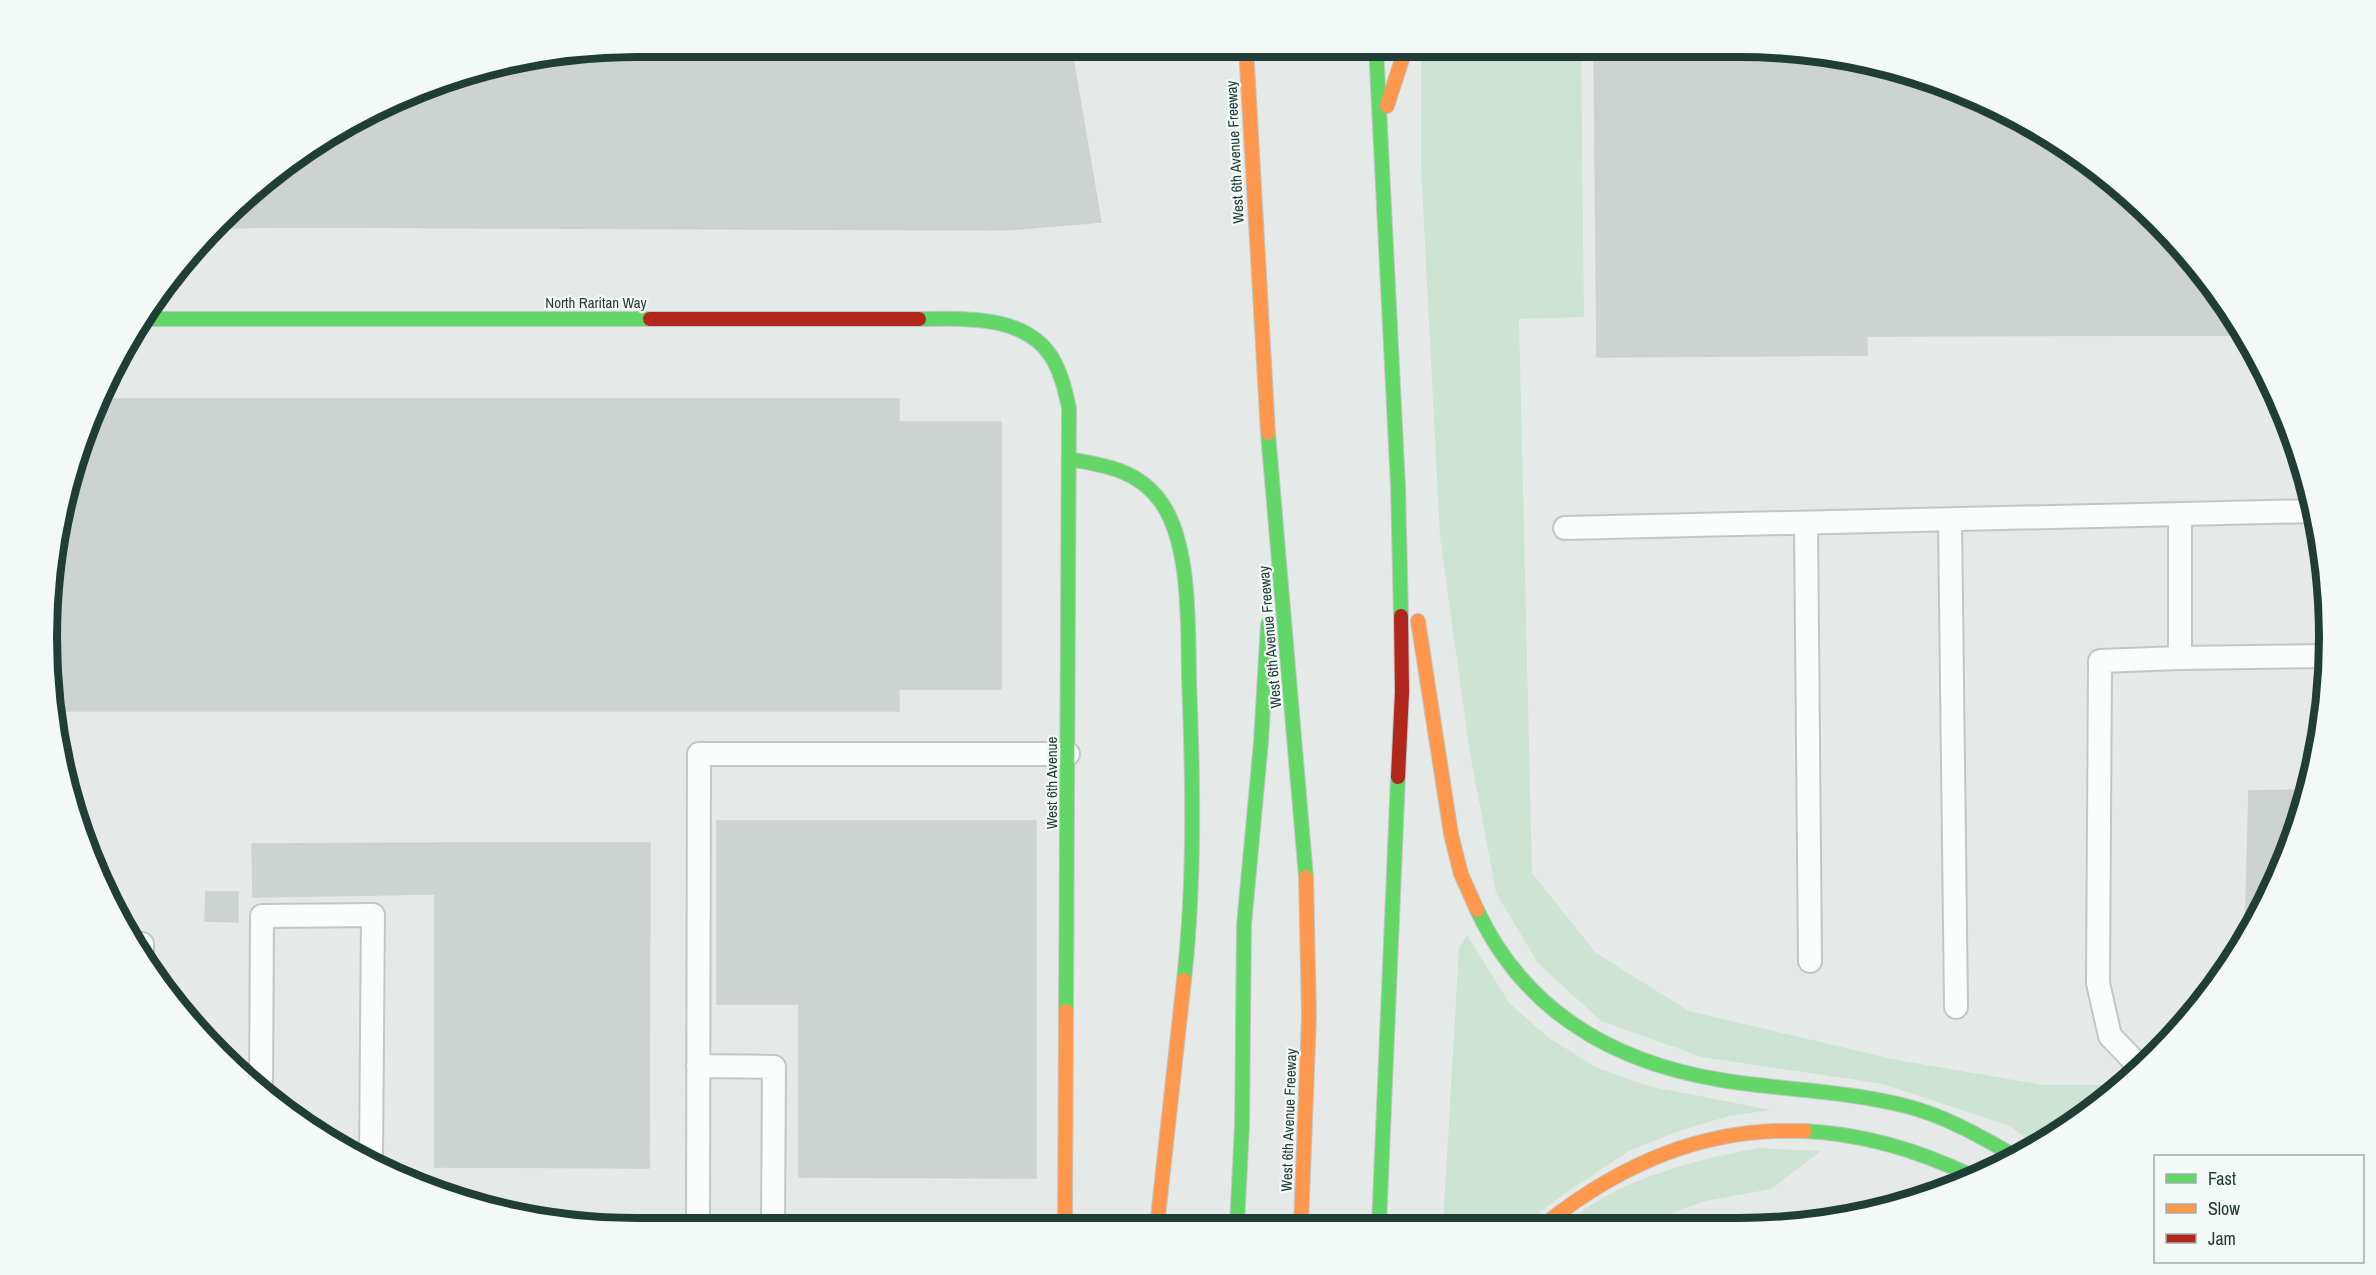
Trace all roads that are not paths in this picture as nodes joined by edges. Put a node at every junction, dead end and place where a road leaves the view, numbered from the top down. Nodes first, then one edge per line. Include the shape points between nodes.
1 (1247, 57) edge
2 (1376, 57) edge
3 (1403, 57) edge
4 (1380, 128) junction
5 (152, 319) edge
6 (1045, 345) joint
7 (1069, 459) junction
8 (1398, 486) junction
9 (2305, 511) edge
10 (1274, 512) junction
11 (2180, 514) junction
12 (1950, 520) junction
13 (1806, 523) junction
14 (1565, 528) dead end
15 (2319, 656) edge
16 (2180, 658) junction
17 (1068, 754) junction
18 (1810, 961) dead end
19 (1956, 1007) dead end
20 (2135, 1061) edge
21 (698, 1066) junction
22 (261, 1079) edge
23 (2007, 1152) edge
24 (371, 1153) edge
25 (1965, 1172) edge
26 (698, 1218) edge
27 (773, 1218) edge
28 (1065, 1218) edge
29 (1158, 1218) edge
30 (1237, 1218) edge
31 (1301, 1218) edge
32 (1379, 1218) edge
33 (1553, 1218) edge

1 - 10 main road, West 6th Avenue Freeway
2 - 4 main road
3 - 4 main road
4 - 8 main road
5 - 6 main road, North Raritan Way via 975,319 1001,323
6 - 7 main road, West 6th Avenue via 1064,383 1069,408
7 - 17 main road, West 6th Avenue
7 - 29 main road via 1117,469 1150,487 1175,532 1186,588 1193,845 1183,996
8 - 23 main road via 1438,755 1465,887 1490,938 1536,996 1558,1017 1629,1058 1683,1074 1852,1095 1933,1114
8 - 32 main road via 1402,692
9 - 11 lane
10 - 30 main road via 1261,742 1244,925
10 - 31 main road, West 6th Avenue Freeway via 1299,779 1309,946
11 - 12 lane
11 - 16 lane
12 - 13 lane
12 - 19 lane
13 - 14 lane
13 - 18 lane
15 - 16 lane
16 - 20 lane via 2100,661 2098,983 2110,1036
17 - 21 lane via 699,754
17 - 28 main road, West 6th Avenue
21 - 26 lane
21 - 27 lane via 774,1067
22 - 24 lane via 262,916 373,915
25 - 33 main road via 1896,1145 1859,1137 1808,1131 1761,1133 1682,1148 1629,1168

